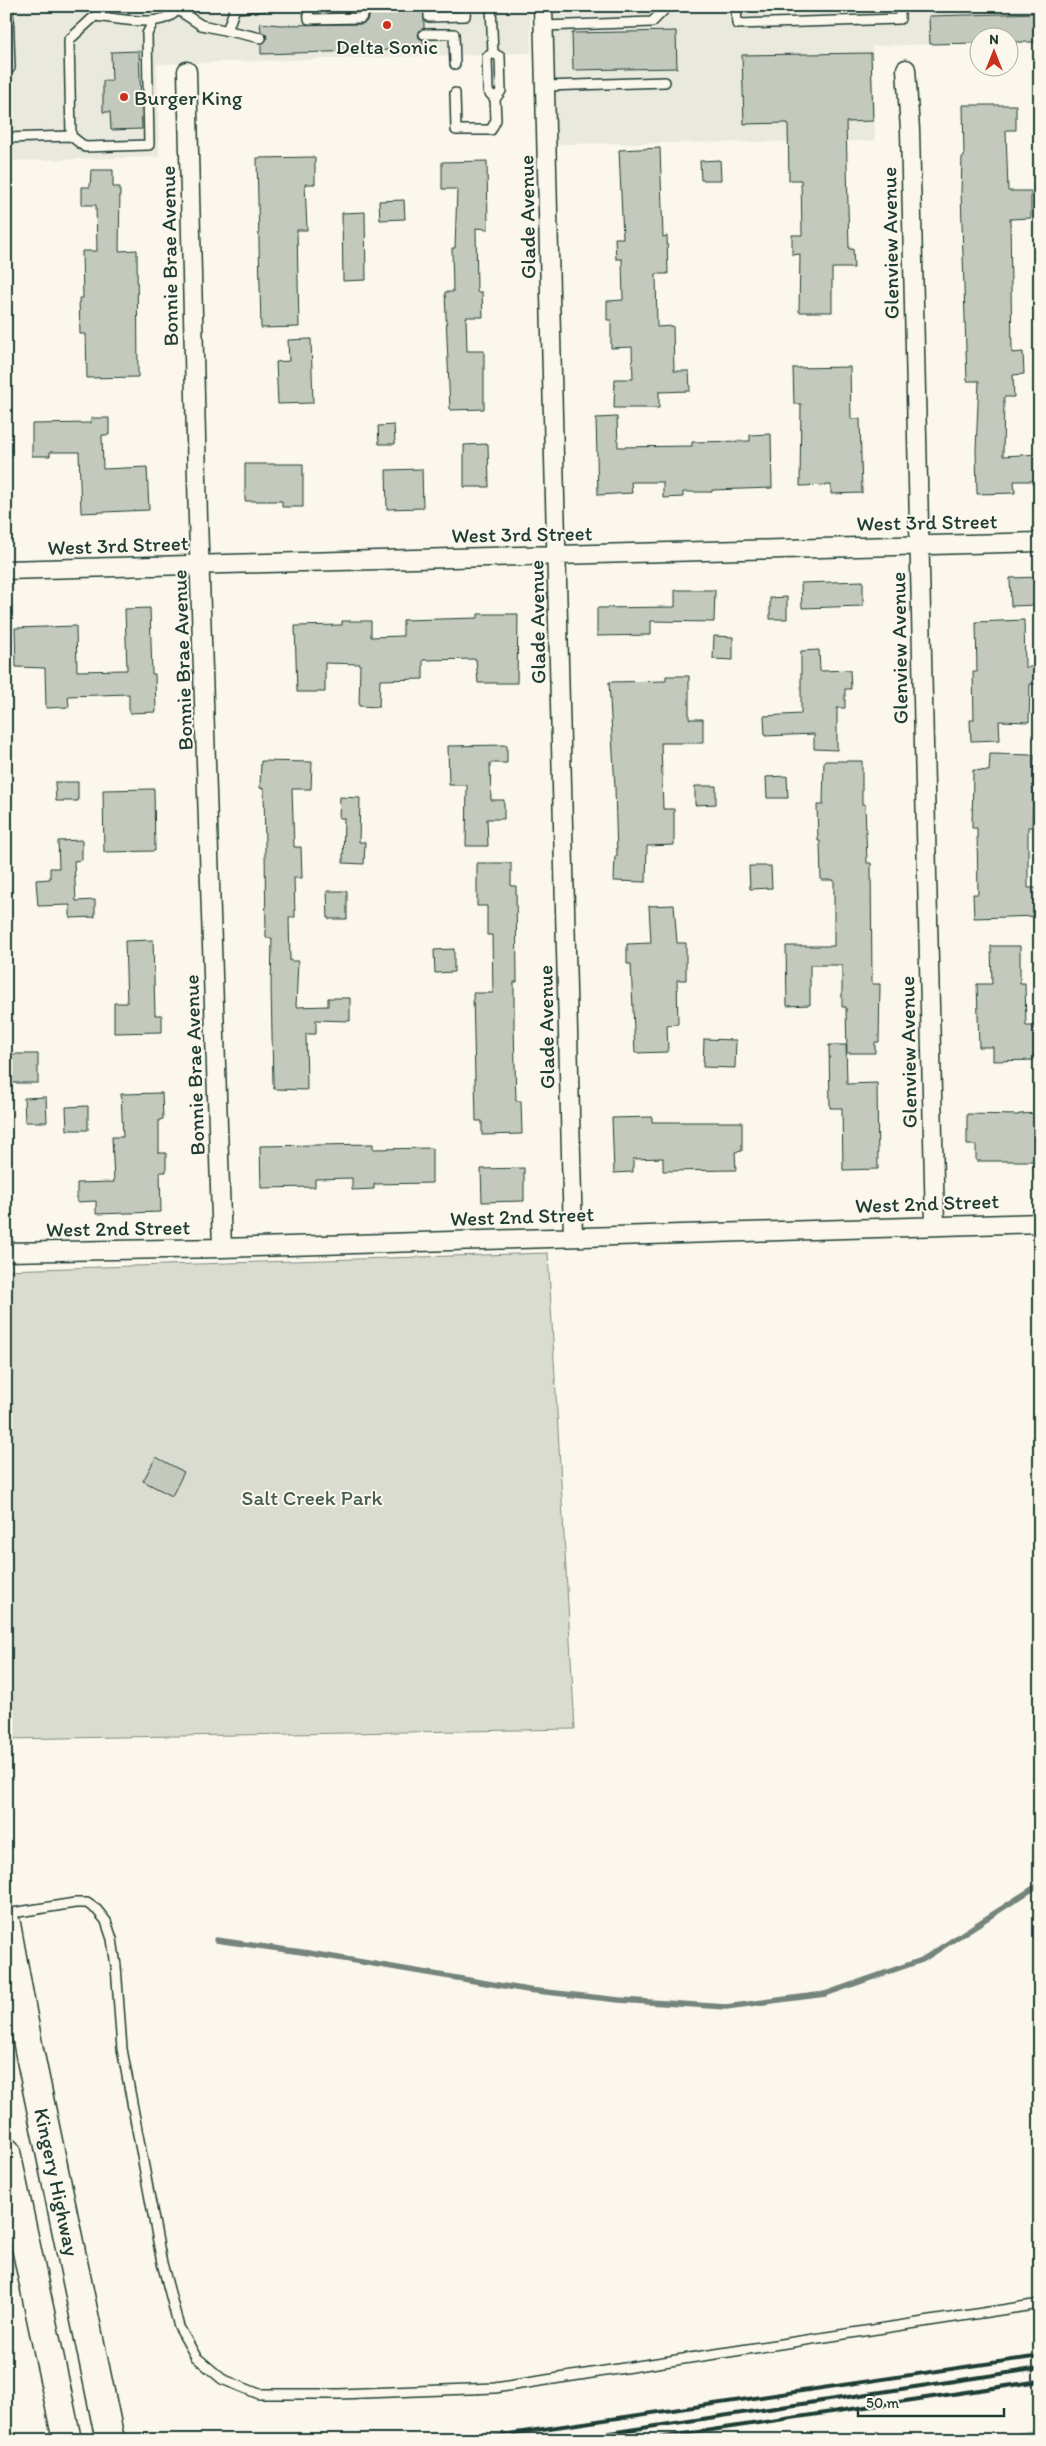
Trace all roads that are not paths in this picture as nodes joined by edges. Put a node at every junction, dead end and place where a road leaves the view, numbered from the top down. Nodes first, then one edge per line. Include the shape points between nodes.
1 (8, 6) edge
2 (262, 6) edge
3 (308, 6) edge
4 (466, 6) edge
5 (491, 6) edge
6 (543, 6) edge
7 (663, 6) edge
8 (736, 6) edge
9 (900, 6) edge
10 (235, 7) edge
11 (179, 8) edge
12 (365, 12) dead end
13 (429, 14) dead end
14 (153, 22) junction
15 (544, 26) junction
16 (227, 31) junction
17 (424, 34) dead end
18 (261, 38) dead end
19 (455, 64) dead end
20 (6, 68) edge
21 (906, 69) dead end
22 (187, 71) dead end
23 (665, 82) dead end
24 (546, 86) junction
25 (455, 93) dead end
26 (71, 136) junction
27 (6, 138) edge
28 (1040, 542) edge
29 (919, 545) junction
30 (558, 555) junction
31 (202, 565) junction
32 (6, 570) edge
33 (1040, 1223) edge
34 (935, 1225) junction
35 (573, 1237) junction
36 (222, 1248) junction
37 (6, 1252) edge
38 (6, 1914) edge
39 (6, 1924) edge
40 (6, 2152) edge
41 (1040, 2304) edge
42 (66, 2440) edge
43 (110, 2440) edge

1 - 20 lane via 10,68
2 - 10 lane
3 - 12 lane via 309,19 361,18
4 - 13 lane via 465,16 429,17
5 - 25 lane via 493,54 500,57 500,91 496,99 496,120 491,130 456,130
6 - 15 street, Glade Avenue
7 - 15 lane via 663,11 652,22
8 - 9 lane via 737,24 900,19
10 - 16 lane
11 - 14 lane via 166,18
11 - 16 lane via 201,25
14 - 26 lane via 95,16 69,40
14 - 26 lane via 147,34 149,146 85,147
15 - 24 street, Glade Avenue
16 - 18 lane
17 - 19 lane via 454,34
21 - 29 street, Glenview Avenue
22 - 31 street, Bonnie Brae Avenue via 198,519
23 - 24 lane
24 - 30 street, Glade Avenue
26 - 27 lane
28 - 29 street, West 3rd Street
29 - 30 street, West 3rd Street
29 - 34 street, Glenview Avenue
30 - 31 street, West 3rd Street
30 - 35 street, Glade Avenue
31 - 32 street, West 3rd Street
31 - 36 street, Bonnie Brae Avenue
33 - 34 street, West 2nd Street
34 - 35 street, West 2nd Street
35 - 36 street, West 2nd Street
36 - 37 street, West 2nd Street
38 - 41 lane via 87,1903 106,1921 116,1966 122,2049 162,2263 179,2327 196,2357 222,2379 259,2394 495,2388
39 - 43 highway, Kingery Highway
40 - 42 highway, Kingery Highway

